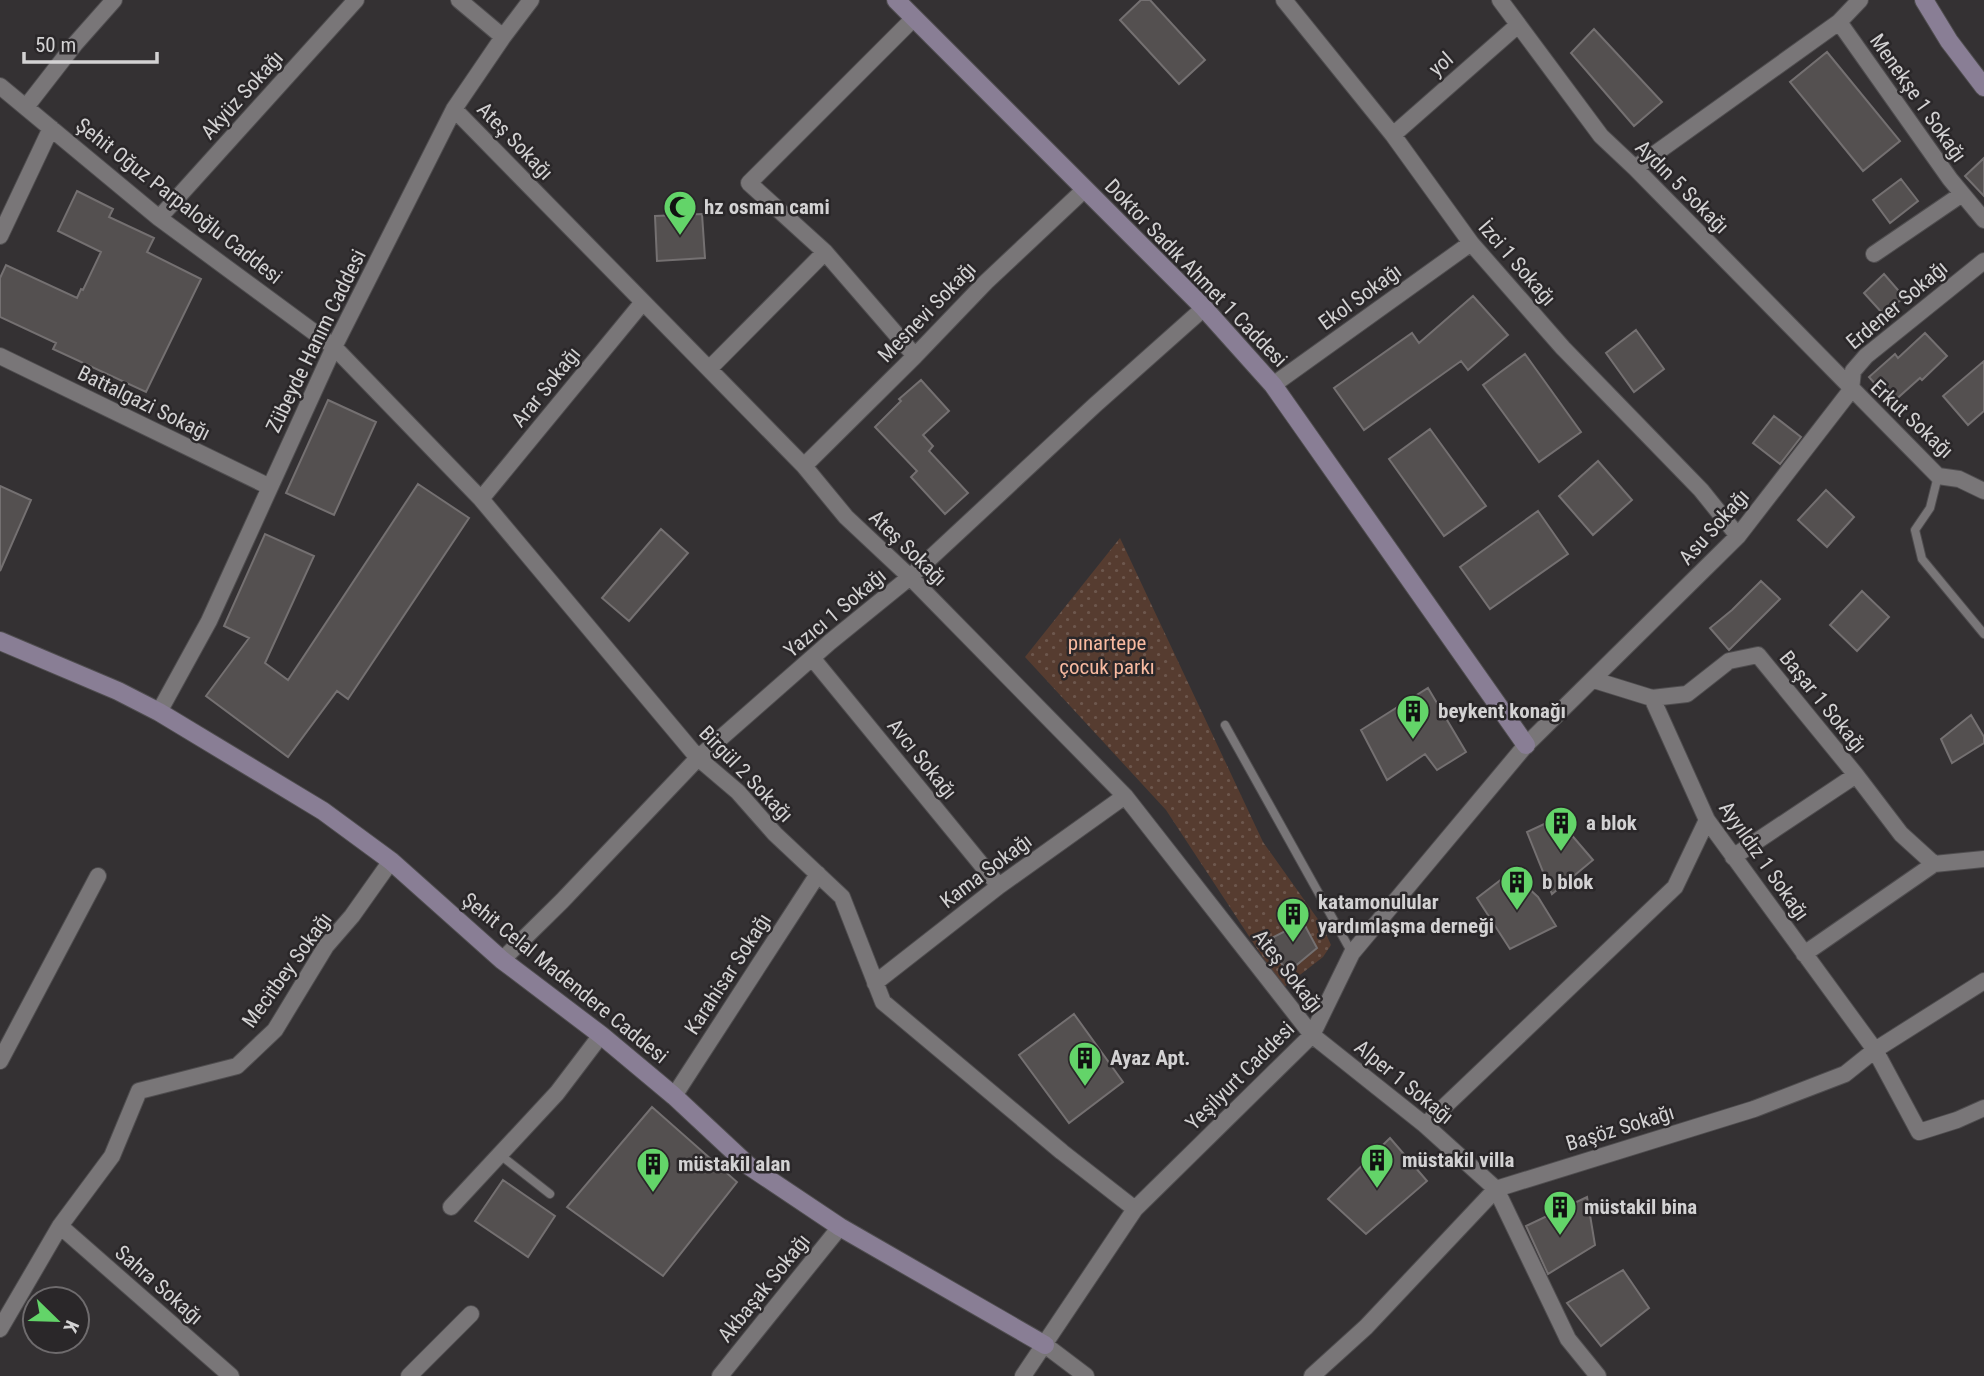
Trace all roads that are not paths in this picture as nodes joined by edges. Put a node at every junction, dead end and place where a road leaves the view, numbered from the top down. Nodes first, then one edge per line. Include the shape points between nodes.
1 (114, 0) edge
2 (356, 0) edge
3 (459, 0) edge
4 (531, 0) edge
5 (895, 0) edge
6 (1284, 0) edge
7 (1500, 0) edge
8 (1860, 0) edge
9 (1924, 0) edge
10 (914, 18) junction
11 (1839, 22) junction
12 (1518, 25) junction
13 (503, 37) junction
14 (0, 86) edge
15 (1984, 87) edge
16 (26, 107) junction
17 (454, 109) junction
18 (51, 128) junction
19 (1393, 135) junction
20 (1635, 168) junction
21 (1084, 190) junction
22 (1962, 194) junction
23 (159, 218) junction
24 (1984, 220) edge
25 (0, 236) edge
26 (1471, 243) junction
27 (825, 252) junction
28 (1874, 254) dead end
29 (1984, 261) edge
30 (643, 302) junction
31 (1204, 308) junction
32 (334, 347) junction
33 (0, 356) edge
34 (915, 356) junction
35 (709, 369) junction
36 (1273, 385) junction
37 (1851, 390) junction
38 (804, 466) junction
39 (1938, 476) junction
40 (270, 487) junction
41 (1984, 491) edge
42 (481, 499) junction
43 (1738, 536) junction
44 (910, 578) junction
45 (1984, 634) edge
46 (0, 641) edge
47 (813, 659) junction
48 (1594, 680) junction
49 (1652, 698) junction
50 (159, 712) junction
51 (1225, 725) dead end
52 (1526, 745) junction
53 (698, 758) junction
54 (1856, 775) junction
55 (1125, 796) junction
56 (1707, 820) junction
57 (1733, 857) junction
58 (1984, 859) edge
59 (391, 861) junction
60 (1934, 864) junction
61 (818, 874) junction
62 (98, 876) dead end
63 (999, 886) junction
64 (1352, 953) junction
65 (1804, 954) junction
66 (502, 960) junction
67 (1984, 981) edge
68 (875, 983) junction
69 (601, 1035) junction
70 (1312, 1035) junction
71 (1875, 1051) junction
72 (0, 1060) edge
73 (674, 1096) junction
74 (1984, 1108) edge
75 (1424, 1125) junction
76 (499, 1154) junction
77 (1496, 1189) junction
78 (550, 1194) dead end
79 (451, 1207) dead end
80 (1135, 1209) junction
81 (60, 1226) junction
82 (840, 1227) junction
83 (471, 1314) dead end
84 (0, 1329) edge
85 (1045, 1345) junction
86 (231, 1376) edge
87 (409, 1376) edge
88 (720, 1376) edge
89 (1023, 1376) edge
90 (1086, 1376) edge
91 (1312, 1376) edge
92 (1598, 1376) edge

1 - 16 street
2 - 23 street, Akyüz Sokağı
3 - 13 street
4 - 13 street, Zübeyde Hanım Caddesi
5 - 10 street, Doktor Sadık Ahmet 1 Caddesi
6 - 19 street, İzci 1 Sokağı
7 - 12 street, Aydın 5 Sokağı
8 - 11 street
9 - 15 street
10 - 21 street, Doktor Sadık Ahmet 1 Caddesi
10 - 27 street via 749,183
11 - 20 street
11 - 22 street, Menekşe 1 Sokağı
12 - 19 street, yol
12 - 20 street, Aydın 5 Sokağı via 1601,136
13 - 17 street, Zübeyde Hanım Caddesi
14 - 16 street, Şehit Oğuz Parpaloğlu Caddesi
16 - 18 street, Şehit Oğuz Parpaloğlu Caddesi
17 - 30 street, Ateş Sokağı
17 - 32 street, Zübeyde Hanım Caddesi
18 - 23 street, Şehit Oğuz Parpaloğlu Caddesi
18 - 25 street
19 - 26 street, İzci 1 Sokağı
20 - 37 street, Aydın 5 Sokağı
21 - 31 street, Doktor Sadık Ahmet 1 Caddesi
21 - 34 street, Mesnevi Sokağı
22 - 24 street, Menekşe 1 Sokağı
22 - 28 street
23 - 32 street, Şehit Oğuz Parpaloğlu Caddesi
26 - 36 street, Ekol Sokağı
26 - 43 street, İzci 1 Sokağı
27 - 34 street
27 - 35 street
29 - 37 street, Erdener Sokağı via 1866,356 1853,370
30 - 35 street, Ateş Sokağı
30 - 42 street, Arar Sokağı
31 - 36 street, Doktor Sadık Ahmet 1 Caddesi
31 - 44 street, Yazıcı 1 Sokağı
32 - 40 street, Zübeyde Hanım Caddesi
32 - 42 street, Birgül 2 Sokağı
33 - 40 street, Battalgazi Sokağı
34 - 38 street, Mesnevi Sokağı
35 - 38 street, Ateş Sokağı
36 - 52 street, Doktor Sadık Ahmet 1 Caddesi
37 - 39 street, Erkut Sokağı
37 - 43 street, Asu Sokağı
38 - 44 street, Ateş Sokağı via 846,517
39 - 41 street, Erkut Sokağı via 1959,479
39 - 45 lane via 1930,508 1915,530 1922,559
40 - 50 street, Zübeyde Hanım Caddesi via 209,621
42 - 53 street, Birgül 2 Sokağı
43 - 48 street, Asu Sokağı
44 - 47 street, Yazıcı 1 Sokağı
44 - 55 street, Ateş Sokağı
46 - 50 street, Şehit Celal Madendere Caddesi
47 - 53 street, Yazıcı 1 Sokağı
47 - 63 street, Avcı Sokağı
48 - 49 street
48 - 52 street, Yeşilyurt Caddesi
49 - 54 street, Başar 1 Sokağı via 1687,694 1729,661 1758,655
49 - 56 street, Ayyıldız 1 Sokağı
50 - 59 street, Şehit Celal Madendere Caddesi via 323,811
51 - 64 lane
52 - 64 street, Yeşilyurt Caddesi
53 - 61 street, Birgül 2 Sokağı
53 - 66 street, Yazıcı 1 Sokağı
54 - 57 street
54 - 60 street, Başar 1 Sokağı via 1901,834
55 - 63 street, Kama Sokağı
55 - 70 street, Ateş Sokağı
56 - 57 street, Ayyıldız 1 Sokağı
56 - 75 street via 1675,887
57 - 65 street, Ayyıldız 1 Sokağı
58 - 60 street
59 - 66 street, Şehit Celal Madendere Caddesi
59 - 81 street, Mecitbey Sokağı via 326,946 275,1030 237,1066 139,1091 113,1156
60 - 65 street
61 - 68 street, Birgül 2 Sokağı via 842,897
61 - 73 street, Karahisar Sokağı
62 - 72 street
63 - 68 street, Kama Sokağı
64 - 70 street, Yeşilyurt Caddesi
65 - 71 street, Ayyıldız 1 Sokağı
66 - 69 street, Şehit Celal Madendere Caddesi
67 - 71 street, Başöz Sokağı
68 - 80 street, Birgül 2 Sokağı via 883,1002
69 - 73 street, Şehit Celal Madendere Caddesi
69 - 76 street via 557,1093
70 - 75 street, Alper 1 Sokağı
70 - 80 street, Yeşilyurt Caddesi
71 - 74 street, Ayyıldız 1 Sokağı via 1919,1132
71 - 77 street, Başöz Sokağı via 1845,1074 1754,1109
73 - 82 street, Şehit Celal Madendere Caddesi via 749,1166
75 - 77 street, Alper 1 Sokağı
76 - 78 lane
76 - 79 street
77 - 91 street, Başöz Sokağı via 1366,1327
77 - 92 street, Alper 1 Sokağı via 1568,1339
80 - 85 street, Yeşilyurt Caddesi
81 - 84 street, Mecitbey Sokağı
81 - 86 street, Sahra Sokağı
82 - 85 street, Şehit Celal Madendere Caddesi
82 - 88 street, Akbaşak Sokağı
83 - 87 street
85 - 89 street, Yeşilyurt Caddesi
85 - 90 street, Şehit Celal Madendere Caddesi

